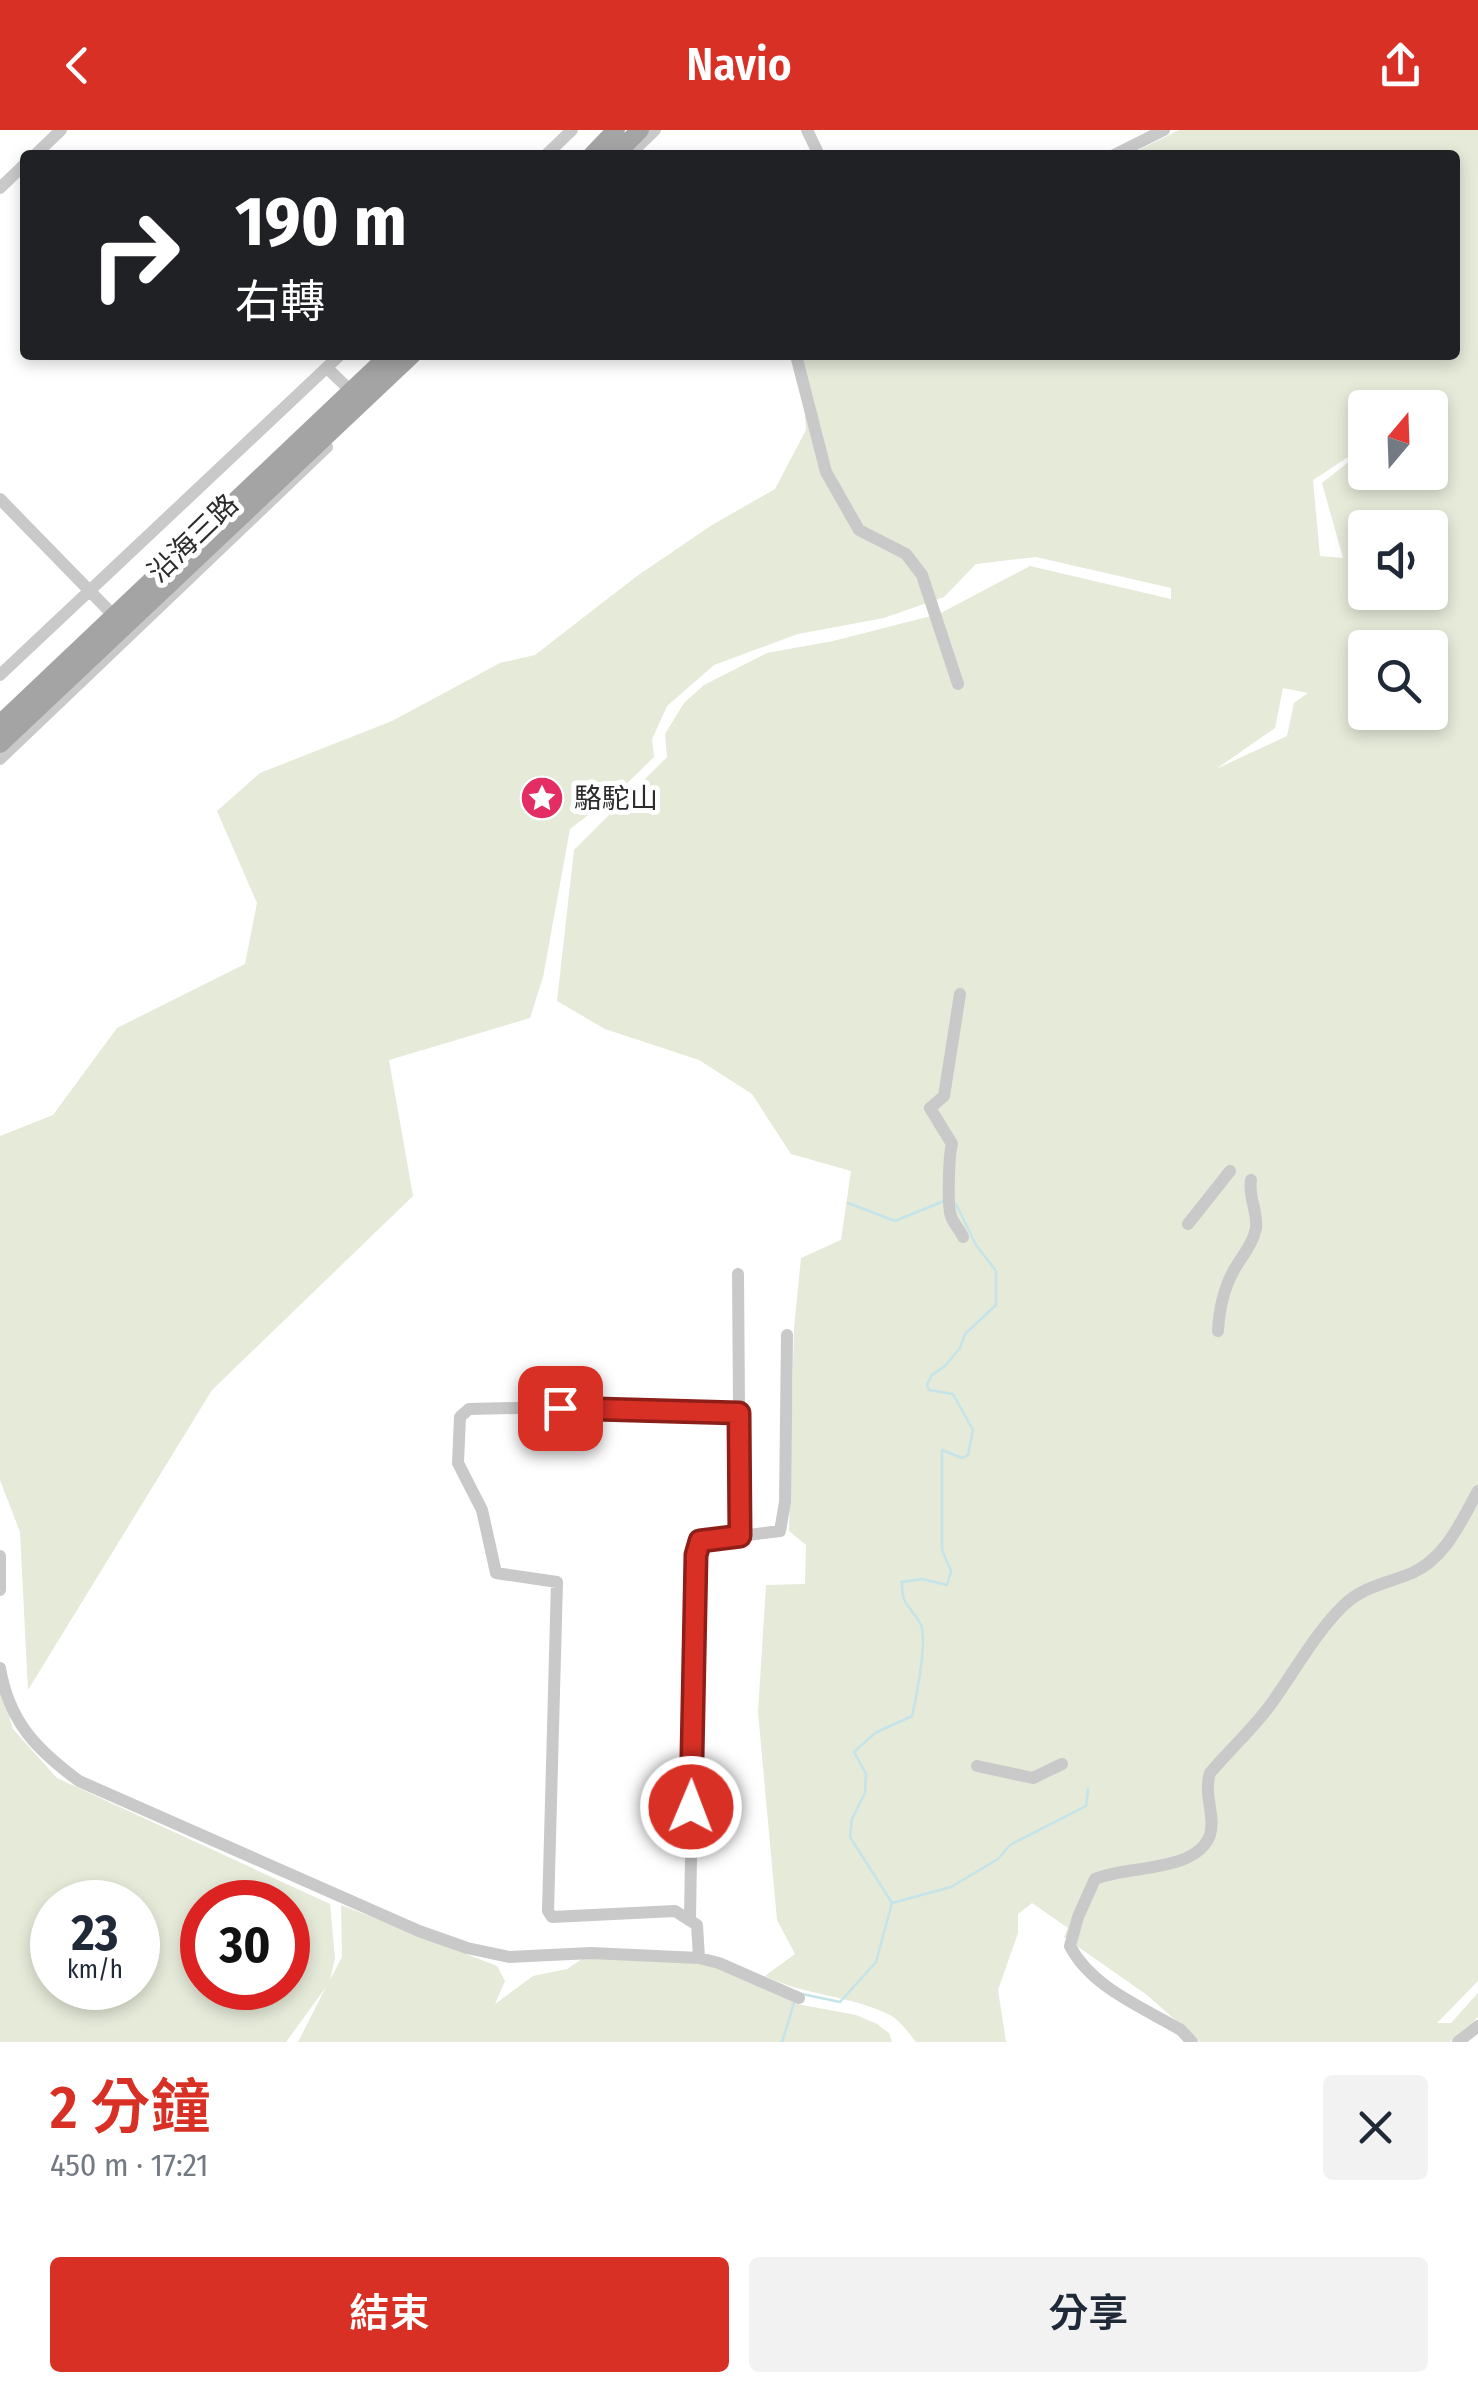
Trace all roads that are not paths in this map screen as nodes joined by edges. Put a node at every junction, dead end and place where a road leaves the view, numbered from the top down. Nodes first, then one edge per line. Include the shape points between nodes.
1 (61, 130) edge
2 (572, 130) edge
3 (616, 130) edge
4 (640, 130) edge
5 (655, 130) edge
6 (1164, 130) edge
7 (40, 150) edge
8 (551, 150) edge
9 (597, 150) edge
10 (620, 150) edge
11 (635, 150) edge
12 (1124, 150) edge
13 (20, 169) edge
14 (0, 188) edge
15 (335, 360) edge
16 (386, 360) edge
17 (406, 360) edge
18 (415, 360) edge
19 (797, 360) edge
20 (327, 368) junction
21 (360, 401) junction
22 (0, 499) edge
23 (90, 594) junction
24 (124, 626) junction
25 (74, 673) junction
26 (0, 675) edge
27 (958, 684) dead end
28 (0, 724) edge
29 (0, 744) edge
30 (0, 759) edge
31 (960, 994) dead end
32 (1230, 1170) dead end
33 (1251, 1180) dead end
34 (1188, 1224) dead end
35 (963, 1236) dead end
36 (738, 1274) dead end
37 (1218, 1331) dead end
38 (786, 1335) dead end
39 (739, 1413) junction
40 (1478, 1490) edge
41 (740, 1536) junction
42 (0, 1556) edge
43 (0, 1590) edge
44 (0, 1668) edge
45 (1062, 1764) dead end
46 (976, 1766) dead end
47 (690, 1919) junction
48 (699, 1958) junction
49 (794, 1996) dead end
50 (1478, 2026) edge
51 (1192, 2042) edge
52 (1458, 2042) edge

1 - 7 street
2 - 8 street
3 - 9 main road
4 - 10 main road
5 - 11 street
6 - 12 street
13 - 14 street
15 - 20 street, 沿海三路
16 - 21 main road, 沿海三路
17 - 21 main road, 沿海三路
18 - 21 street, 沿海三路
19 - 27 street via 826,472 860,530 906,554 922,575
20 - 21 street
20 - 23 street, 沿海三路
21 - 24 main road, 沿海三路
22 - 23 street
23 - 24 street
23 - 26 street, 沿海三路
24 - 25 main road, 沿海三路
25 - 28 main road, 沿海三路
25 - 29 main road, 沿海三路
25 - 30 street, 沿海三路
31 - 35 street via 944,1096 930,1108 952,1144 950,1214
32 - 34 street
33 - 37 street via 1257,1223 1231,1274
36 - 39 street
38 - 41 street via 786,1502 780,1530
39 - 41 street
39 - 47 street via 469,1409 460,1417 458,1463 482,1510 496,1574 557,1582 548,1910 552,1917 675,1912
40 - 51 street via 1436,1557 1343,1606 1272,1703 1210,1772 1211,1832 1200,1850 1162,1866 1095,1879 1070,1946 1078,1962
41 - 47 street via 700,1541 696,1555
42 - 43 street
44 - 48 street via 19,1724 78,1781 419,1931 509,1957
45 - 46 street via 1033,1778
47 - 48 street via 697,1925
48 - 49 street
50 - 52 street

